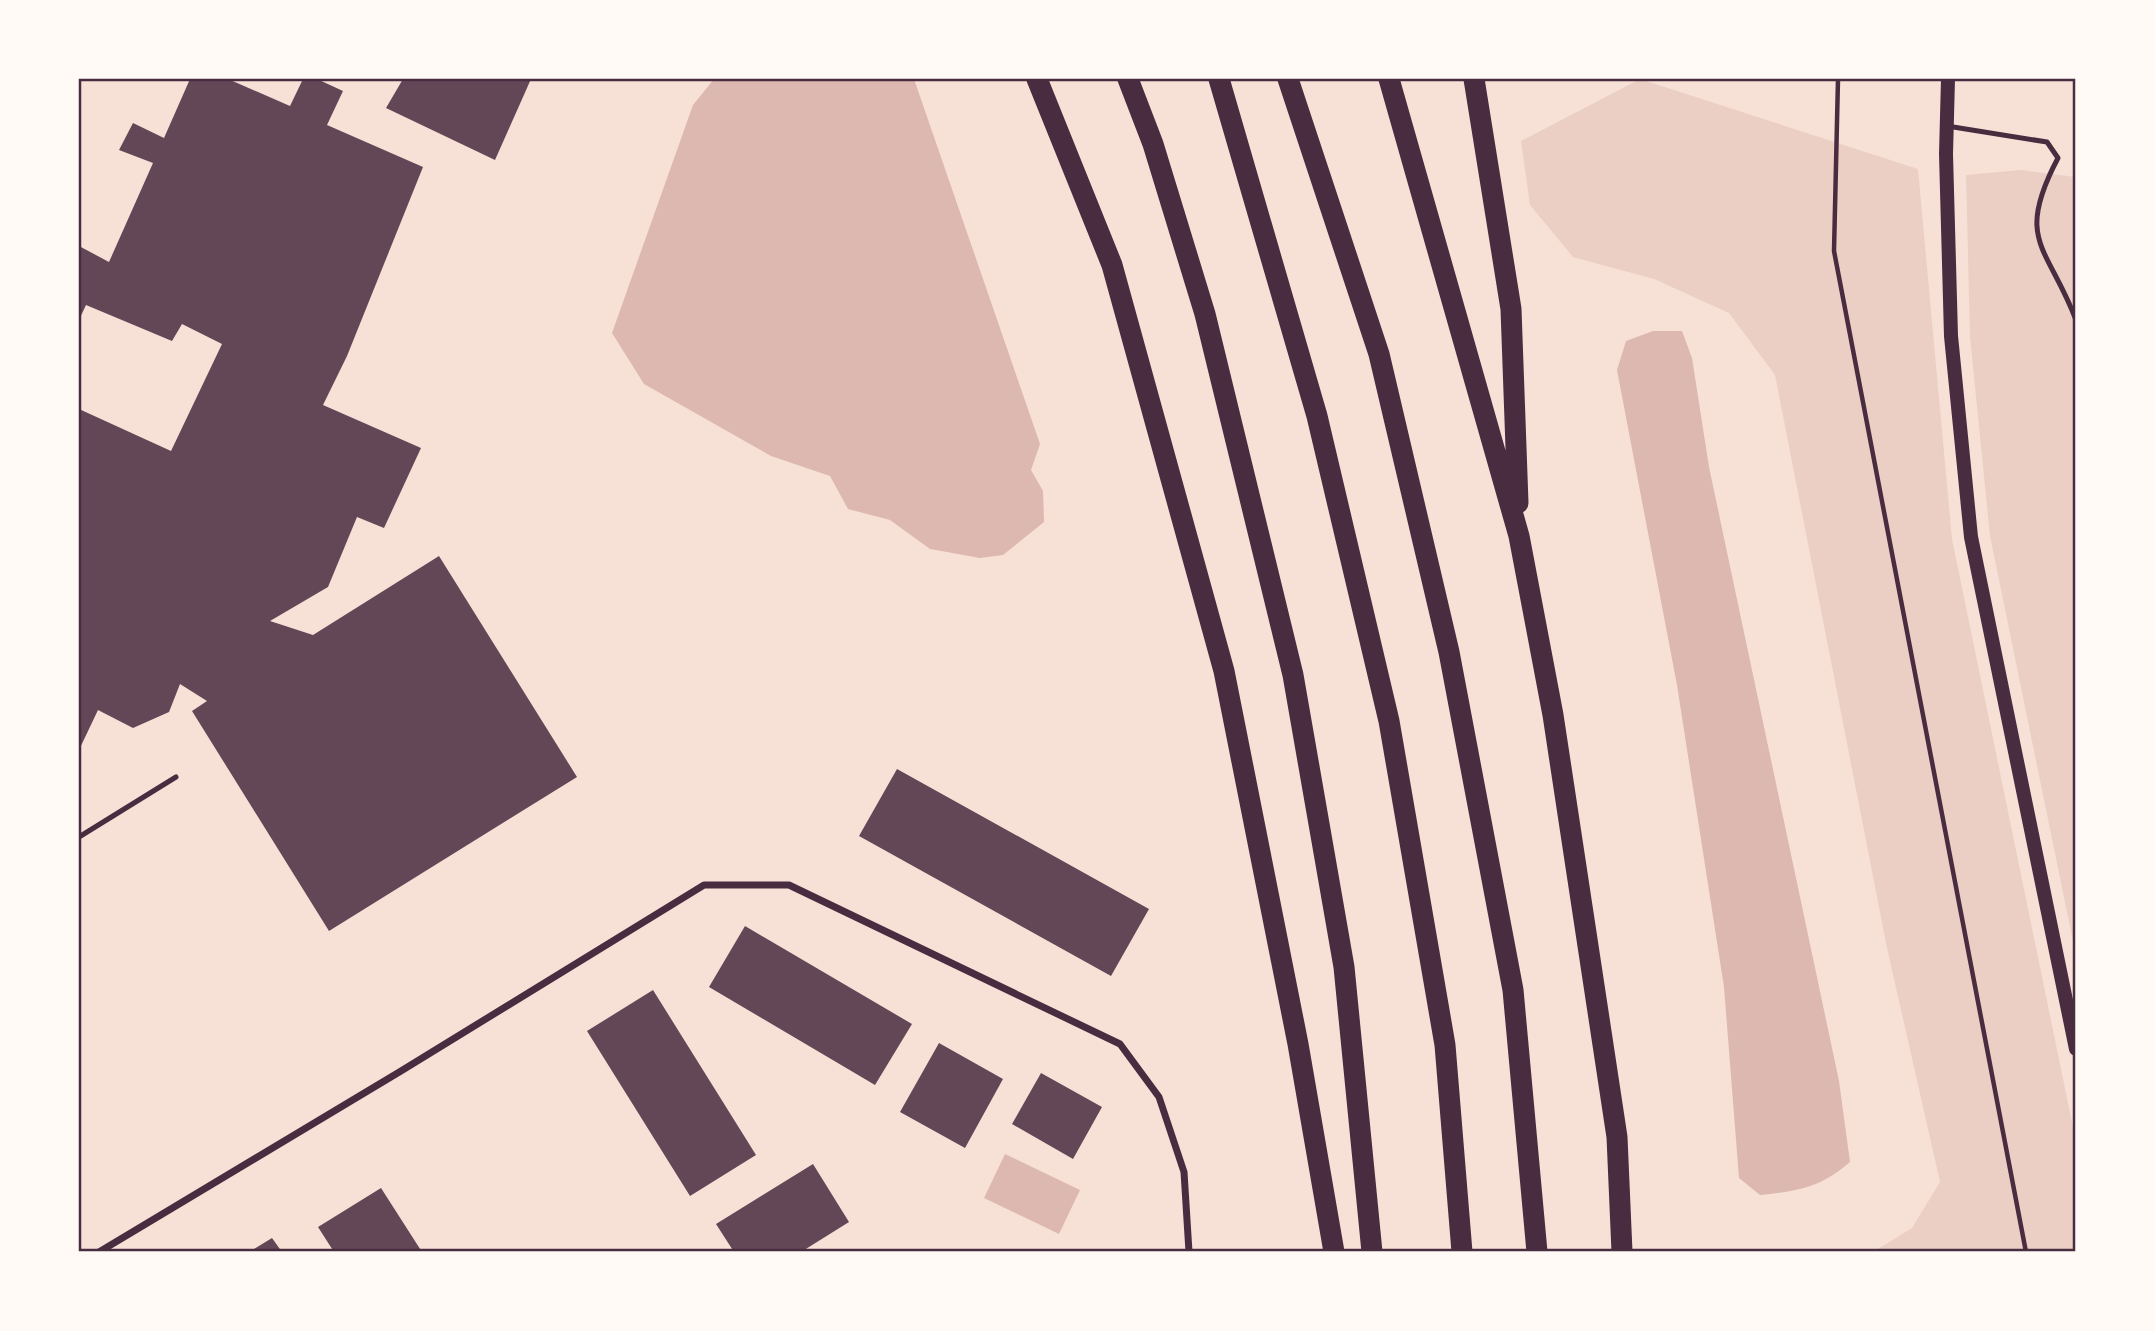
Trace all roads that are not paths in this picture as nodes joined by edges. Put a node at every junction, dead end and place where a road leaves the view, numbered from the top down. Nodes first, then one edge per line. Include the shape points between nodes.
1 (1037, 79) edge
2 (1128, 79) edge
3 (1219, 79) edge
4 (1288, 79) edge
5 (1389, 79) edge
6 (1474, 79) edge
7 (1948, 79) edge
8 (1947, 126) junction
9 (2076, 320) edge
10 (1519, 536) junction
11 (176, 777) dead end
12 (79, 837) edge
13 (2076, 1049) edge
14 (99, 1252) edge
15 (1189, 1252) edge
16 (1334, 1252) edge
17 (1371, 1252) edge
18 (1462, 1252) edge
19 (1537, 1252) edge
20 (1622, 1252) edge

1 - 16 highway via 1112,265 1224,671
2 - 17 highway via 1153,144 1205,314 1293,676 1344,967
3 - 18 highway via 1317,416 1389,720 1445,1045
4 - 19 highway via 1379,354 1450,652 1513,990
5 - 10 highway
6 - 10 highway via 1511,309
7 - 8 main road
8 - 9 lane via 2048,142 2058,158 2043,185 2035,220 2040,248
8 - 13 main road via 1951,336 1971,537
10 - 20 highway via 1553,715 1615,1124
11 - 12 lane
14 - 15 street via 704,885 789,885 1120,1044 1164,1109 1184,1172

